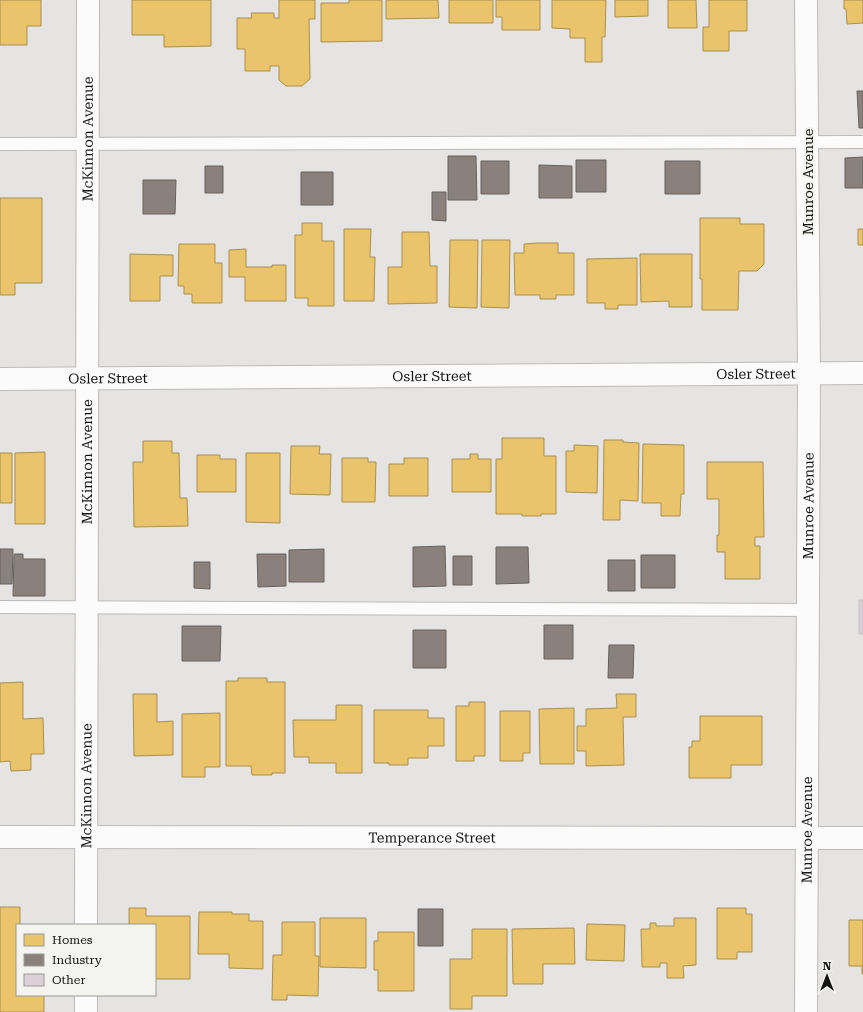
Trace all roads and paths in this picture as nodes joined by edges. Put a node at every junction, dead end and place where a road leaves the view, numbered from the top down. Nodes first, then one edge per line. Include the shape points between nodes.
1 (88, 0) edge
2 (806, 0) edge
3 (808, 142) junction
4 (863, 142) edge
5 (0, 144) edge
6 (86, 144) junction
7 (809, 373) junction
8 (863, 373) edge
9 (0, 379) edge
10 (88, 379) junction
11 (86, 607) junction
12 (0, 608) edge
13 (808, 610) junction
14 (0, 837) edge
15 (86, 837) junction
16 (806, 838) junction
17 (863, 838) edge
18 (86, 924) edge
19 (86, 996) edge
20 (86, 1012) edge
21 (806, 1012) edge

1 - 6 street, McKinnon Avenue
2 - 3 street, Munroe Avenue
3 - 4 lane
3 - 6 lane
3 - 7 street, Munroe Avenue
5 - 6 lane
6 - 10 street, McKinnon Avenue
7 - 8 street, Osler Street
7 - 10 street, Osler Street
7 - 13 street, Munroe Avenue
9 - 10 street, Osler Street
10 - 11 street, McKinnon Avenue
11 - 12 lane
11 - 13 lane
11 - 15 street, McKinnon Avenue
13 - 16 street, Munroe Avenue
14 - 15 street, Temperance Street
15 - 16 street, Temperance Street
15 - 18 street, McKinnon Avenue
16 - 17 street, Temperance Street
16 - 21 street, Munroe Avenue
19 - 20 street

